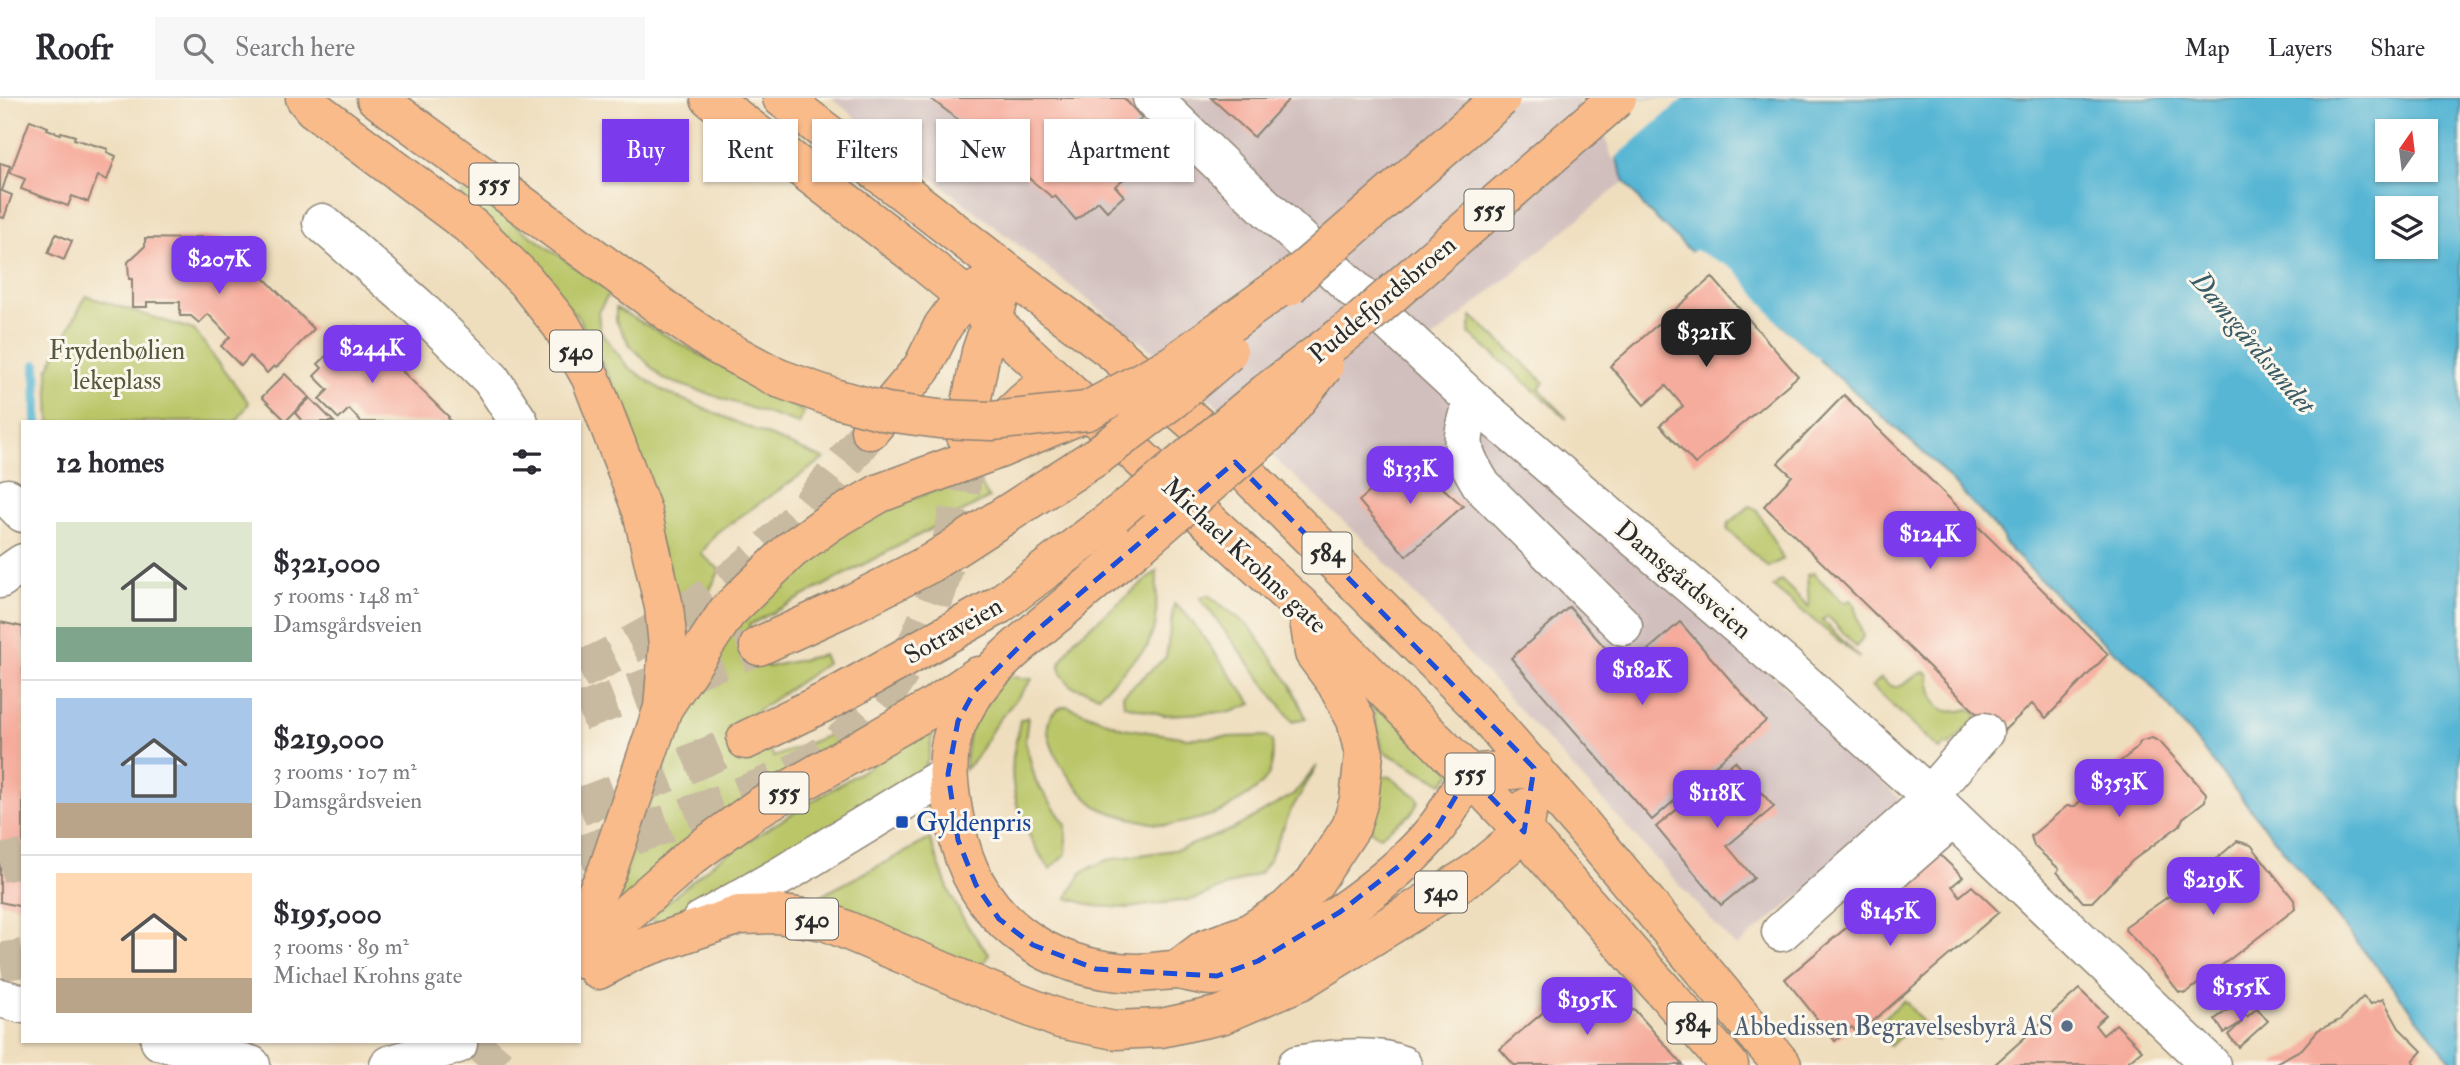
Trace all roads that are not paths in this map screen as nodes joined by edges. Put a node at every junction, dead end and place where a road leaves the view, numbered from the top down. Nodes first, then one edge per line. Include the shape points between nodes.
1 (305, 98) edge
2 (376, 98) edge
3 (710, 98) edge
4 (782, 98) edge
5 (1152, 98) edge
6 (1501, 98) edge
7 (1617, 98) edge
8 (322, 223) dead end
9 (1305, 269) junction
10 (1007, 273) junction
11 (965, 296) junction
12 (1361, 321) junction
13 (993, 322) junction
14 (1052, 379) junction
15 (1473, 400) junction
16 (1087, 411) junction
17 (518, 420) edge
18 (870, 430) tunnel mouth
19 (1143, 495) joint
20 (21, 564) edge
21 (0, 579) edge
22 (1308, 613) junction
23 (1623, 626) dead end
24 (759, 646) tunnel mouth
25 (1008, 656) junction
26 (663, 708) junction
27 (1984, 732) dead end
28 (746, 740) tunnel mouth
29 (1534, 768) junction
30 (948, 774) junction
31 (1469, 774) junction
32 (1938, 804) junction
33 (1524, 832) junction
34 (1867, 893) dead end
35 (1781, 932) dead end
36 (674, 935) junction
37 (587, 952) edge
38 (1178, 970) junction
39 (0, 998) edge
40 (21, 1003) edge
41 (168, 1043) edge
42 (462, 1050) edge
43 (251, 1065) edge
44 (389, 1065) edge
45 (1297, 1065) edge
46 (1402, 1065) edge
47 (1730, 1065) edge
48 (1782, 1065) edge
49 (2211, 1065) edge

1 - 26 main road, 540 via 473,228 525,280 561,325 590,377 642,511 664,607 668,646
2 - 16 main road, 555, bridge via 674,316 778,378 887,412 939,419 992,421
3 - 11 main road, Michael Krohns gate / 584
4 - 10 main road, 584
5 - 15 street, Damsgårdsveien
6 - 9 main road, 555, bridge
7 - 12 main road, Puddefjordsbroen / 555, bridge
8 - 17 street via 491,379
9 - 16 main road, 555, bridge via 1172,365
9 - 24 main road, 555, bridge via 1230,350 1097,456 945,553 845,607
10 - 11 main road
10 - 13 main road
10 - 29 main road, 584 via 1110,349 1206,433 1474,701
11 - 13 main road, Michael Krohns gate / 584
11 - 18 main road via 943,326 922,368
12 - 19 main road, Puddefjordsbroen / 555, bridge
12 - 25 main road, 555, bridge via 1272,430
13 - 14 main road, Michael Krohns gate / 584
13 - 14 main road via 981,352 979,434
14 - 22 main road, Michael Krohns gate / 584
15 - 23 street via 1462,439 1466,458 1482,486
15 - 32 street, Damsgårdsveien via 1784,665
16 - 26 main road, 555 via 880,493 830,522 791,550 727,612
19 - 28 main road, Sotraveien / 555 via 999,605 831,699
20 - 21 street
22 - 31 main road, Michael Krohns gate / 584
22 - 38 main road via 1314,653 1356,720 1364,754 1351,827 1314,883 1287,909 1249,933 1205,949
25 - 30 main road, 555 via 974,692 958,720
25 - 37 main road, 555 via 931,708 759,807 693,855
26 - 37 main road, 540 via 607,872
27 - 32 street
29 - 31 main road, 555
29 - 33 main road
29 - 48 main road, 584
30 - 36 street
30 - 38 main road, 555 via 958,840 976,885 999,919 1033,945 1085,966 1137,973
31 - 33 main road, Michael Krohns gate / 584
31 - 38 main road, 555 via 1437,828 1404,863 1340,912 1258,961 1217,976
32 - 34 street
32 - 35 street
32 - 49 street, Damsgårdsveien
33 - 36 main road, 540 via 1473,874 1300,981 1221,1015 1161,1028 1115,1030 1060,1019 825,921 777,914 739,915
33 - 47 main road, Michael Krohns gate / 584
36 - 37 main road, 540 via 636,950
39 - 40 street
41 - 43 street
42 - 44 street
45 - 46 street via 1331,1058

